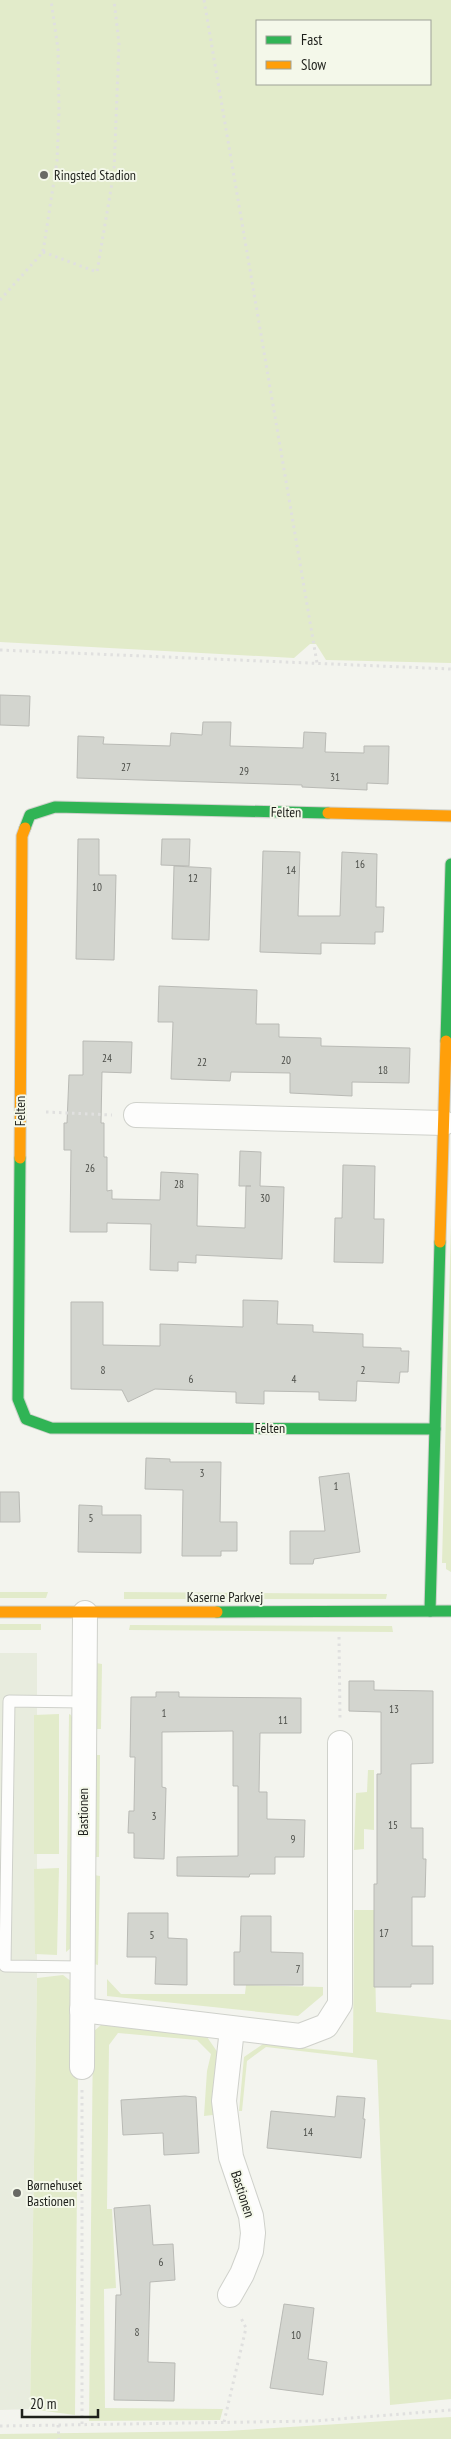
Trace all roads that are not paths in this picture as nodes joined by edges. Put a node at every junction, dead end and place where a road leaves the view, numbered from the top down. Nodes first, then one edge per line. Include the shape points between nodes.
1 (451, 816) edge
2 (451, 864) edge
3 (136, 1115) road end
4 (444, 1123) junction
5 (435, 1429) junction
6 (430, 1611) junction
7 (451, 1611) edge
8 (0, 1612) edge
9 (84, 1613) junction
10 (84, 1702) junction
11 (340, 1743) road end
12 (82, 1967) junction
13 (82, 2010) junction
14 (232, 2029) junction
15 (82, 2067) road end
16 (230, 2295) road end

1 - 5 street, Felten via 54,807 30,815 22,836 18,1399 26,1419 51,1428
2 - 4 street
3 - 4 street
4 - 5 street
5 - 6 street
6 - 7 street, Kaserne Parkvej
6 - 9 street, Kaserne Parkvej
8 - 9 street, Kaserne Parkvej
9 - 10 street, Bastionen
10 - 12 street, Bastionen
10 - 12 lane via 9,1701 6,1966
11 - 14 street via 340,2004 326,2026 300,2036
12 - 13 street, Bastionen
13 - 14 street
13 - 15 street, Bastionen
14 - 16 street, Bastionen via 224,2101 231,2157 251,2216 253,2233 251,2251

